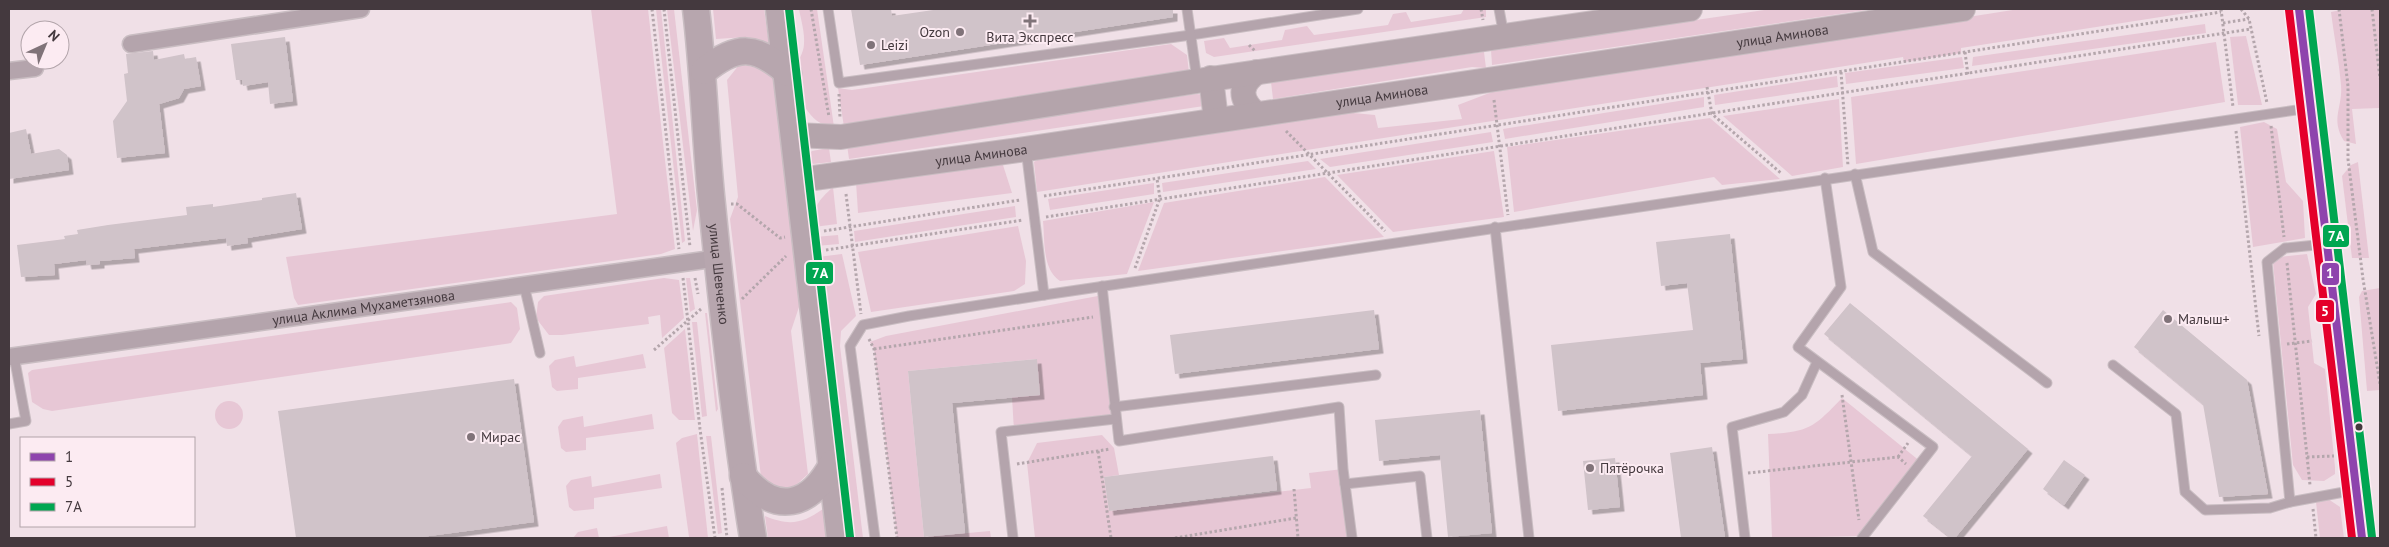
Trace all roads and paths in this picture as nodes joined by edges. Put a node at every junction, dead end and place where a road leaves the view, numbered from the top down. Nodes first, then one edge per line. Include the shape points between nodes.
1 (361, 9) edge
2 (696, 9) edge
3 (779, 9) edge
4 (810, 9) edge
5 (828, 9) edge
6 (1187, 9) edge
7 (1358, 9) edge
8 (1499, 9) edge
9 (1690, 9) edge
10 (1963, 9) edge
11 (2241, 9) edge
12 (2299, 9) edge
13 (2339, 9) edge
14 (2372, 9) edge
15 (2221, 10) edge
16 (1645, 12) edge
17 (2249, 19) junction
18 (2223, 23) junction
19 (2251, 30) junction
20 (2224, 34) junction
21 (1191, 35) junction
22 (1504, 36) junction
23 (131, 44) dead end
24 (1965, 52) junction
25 (704, 71) junction
26 (1257, 72) junction
27 (1841, 72) junction
28 (788, 73) junction
29 (1968, 75) junction
30 (2380, 79) edge
31 (1204, 80) junction
32 (840, 83) junction
33 (1707, 87) dead end
34 (1492, 92) dead end
35 (1707, 92) junction
36 (1843, 94) junction
37 (2312, 108) junction
38 (1256, 114) junction
39 (1712, 114) junction
40 (2270, 114) junction
41 (2234, 119) junction
42 (850, 120) dead end
43 (1216, 120) junction
44 (830, 121) dead end
45 (1497, 125) junction
46 (1285, 130) dead end
47 (794, 134) junction
48 (1500, 145) junction
49 (1026, 149) junction
50 (1309, 155) junction
51 (1326, 172) junction
52 (1852, 174) junction
53 (1825, 178) junction
54 (1157, 179) junction
55 (799, 180) junction
56 (1792, 183) junction
57 (845, 184) dead end
58 (1032, 198) junction
59 (1160, 198) junction
60 (728, 204) dead end
61 (1034, 219) junction
62 (1510, 225) junction
63 (850, 226) junction
64 (1495, 227) junction
65 (823, 231) dead end
66 (794, 236) dead end
67 (1396, 242) junction
68 (2328, 244) junction
69 (853, 247) junction
70 (2285, 248) junction
71 (818, 251) dead end
72 (789, 254) dead end
73 (718, 258) junction
74 (1130, 282) junction
75 (524, 285) junction
76 (1102, 286) junction
77 (1044, 295) junction
78 (738, 303) dead end
79 (700, 309) dead end
80 (1105, 315) junction
81 (863, 325) junction
82 (2259, 337) dead end
83 (2312, 341) dead end
84 (2295, 343) junction
85 (2275, 345) junction
86 (874, 349) junction
87 (654, 350) dead end
88 (540, 353) dead end
89 (11, 356) edge
90 (1817, 362) junction
91 (2113, 365) dead end
92 (1376, 375) dead end
93 (1840, 379) junction
94 (2047, 383) dead end
95 (2380, 384) edge
96 (1114, 407) junction
97 (1115, 419) junction
98 (9, 424) edge
99 (1119, 441) junction
100 (1098, 451) junction
101 (2334, 456) dead end
102 (2307, 457) junction
103 (1851, 462) junction
104 (833, 463) junction
105 (1004, 466) junction
106 (1914, 471) junction
107 (1738, 474) junction
108 (743, 476) junction
109 (1345, 484) junction
110 (1294, 489) dead end
111 (2356, 490) junction
112 (2311, 498) junction
113 (2290, 502) junction
114 (1296, 518) junction
115 (1862, 537) edge
116 (753, 538) edge
117 (840, 538) edge
118 (875, 538) edge
119 (897, 538) edge
120 (1013, 538) edge
121 (1111, 538) edge
122 (1175, 538) edge
123 (1298, 538) edge
124 (1352, 538) edge
125 (1427, 538) edge
126 (1529, 538) edge
127 (1745, 538) edge
128 (2316, 538) edge
129 (2362, 538) edge

1 - 23 street
2 - 25 main road, улица Шевченко
3 - 28 main road
4 - 44 path
5 - 32 lane
6 - 21 lane
7 - 21 lane
8 - 22 lane
9 - 16 street
10 - 38 street, улица Аминова
11 - 17 path
12 - 37 street
13 - 95 path via 2348,86 2348,159
14 - 30 path
15 - 18 path
15 - 24 path
16 - 22 street
17 - 18 path
17 - 19 path
18 - 20 path
19 - 20 path
19 - 40 path
20 - 29 path
20 - 41 path
21 - 31 lane
21 - 32 lane
22 - 26 street
24 - 27 path
24 - 29 path
25 - 28 main road via 728,54 746,50 773,60
25 - 73 main road, улица Шевченко via 711,204
26 - 31 street
26 - 38 street via 1246,80 1243,94 1247,106
27 - 35 path
27 - 36 path
28 - 47 main road
29 - 36 path
31 - 43 street
31 - 47 street via 841,137
32 - 42 path via 840,122
33 - 35 path
34 - 45 path
35 - 39 path
35 - 45 path
36 - 39 path
36 - 52 path
37 - 40 lane
37 - 68 street
38 - 43 street, улица Аминова
39 - 48 path
39 - 56 path
40 - 41 lane
40 - 70 path
41 - 52 lane
41 - 82 path
43 - 49 street, улица Аминова
45 - 48 path
45 - 50 path
46 - 50 path
47 - 55 main road
48 - 51 path
48 - 62 path
49 - 55 street, улица Аминова
49 - 58 lane
50 - 51 path
50 - 54 path
51 - 59 path
51 - 67 path
52 - 53 lane
52 - 94 lane via 1873,252
53 - 56 lane
53 - 90 lane via 1841,287 1798,346
54 - 58 path
54 - 59 path
55 - 104 main road
56 - 62 lane
57 - 63 path
58 - 61 lane
58 - 63 path
59 - 61 path
59 - 74 path
60 - 66 path via 737,204 780,238
61 - 69 path
61 - 77 lane
62 - 64 lane
63 - 65 path
63 - 69 path
64 - 67 lane
64 - 126 lane
67 - 74 lane
68 - 70 lane
68 - 111 street
69 - 71 path
69 - 81 path
70 - 84 path
70 - 85 lane via 2267,262
72 - 78 path
73 - 75 street, улица Аклима Мухаметзянова
73 - 108 main road, улица Шевченко
74 - 76 lane
75 - 88 lane
75 - 89 street, улица Аклима Мухаметзянова
76 - 77 lane
76 - 80 lane
77 - 81 lane
79 - 87 path
80 - 86 path
80 - 96 lane
81 - 86 path
81 - 118 lane via 850,346
83 - 84 path
84 - 85 path
84 - 102 path
85 - 113 lane
86 - 119 path
89 - 98 lane via 26,421
90 - 93 lane
90 - 107 lane via 1802,395 1784,412 1732,427
91 - 113 lane via 2176,414 2185,492 2205,510 2270,508
92 - 96 lane
93 - 103 path
93 - 106 lane via 1933,447
96 - 97 lane
97 - 99 lane
97 - 105 lane via 1001,432
99 - 100 path via 1118,448
99 - 109 lane via 1339,407
100 - 105 path
100 - 121 path
101 - 102 path
102 - 112 path
103 - 106 path via 1898,457
103 - 107 path
103 - 115 path
104 - 108 main road via 814,490 791,502 776,502 764,497
104 - 117 main road
105 - 120 lane
106 - 115 lane
107 - 127 lane
108 - 116 main road, улица Шевченко
109 - 124 lane
109 - 125 lane via 1420,476
110 - 114 path
111 - 112 lane
111 - 129 street
112 - 113 lane
112 - 128 path
114 - 122 path
114 - 123 path

